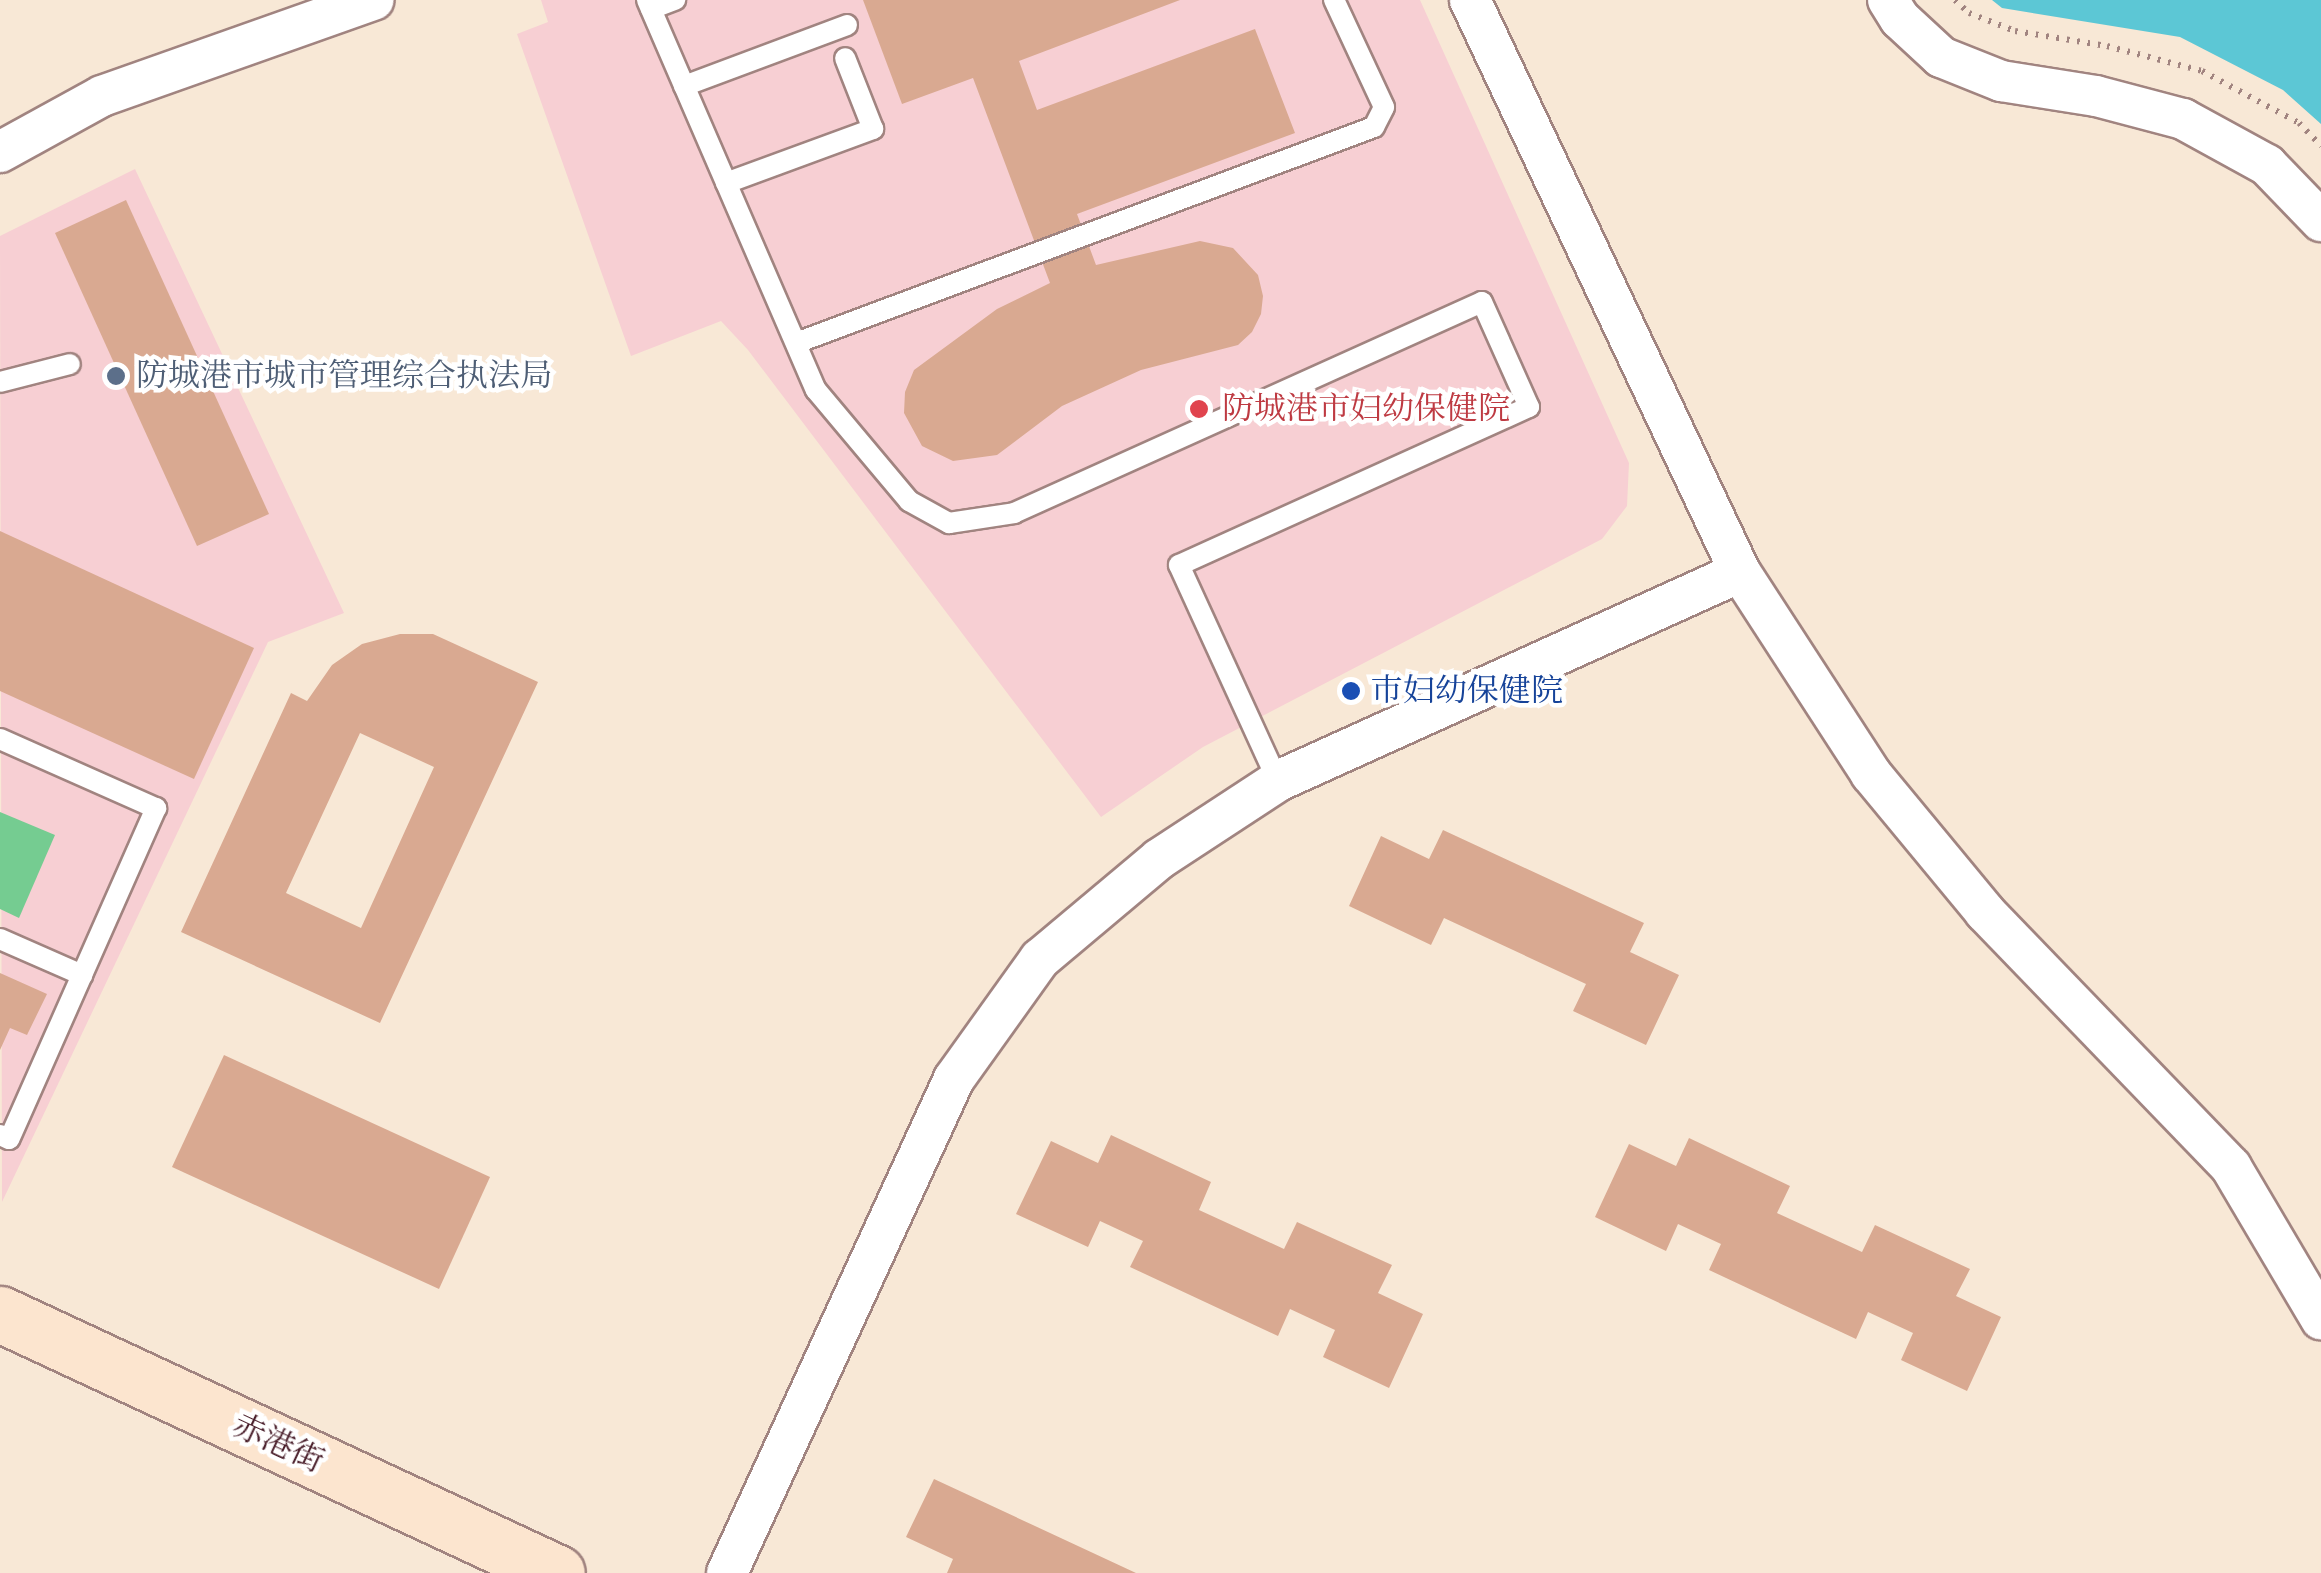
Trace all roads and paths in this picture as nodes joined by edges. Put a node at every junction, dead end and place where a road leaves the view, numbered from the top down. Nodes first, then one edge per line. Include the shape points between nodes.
1 (373, 0) edge
2 (675, 0) edge
3 (1334, 0) edge
4 (1470, 0) edge
5 (1888, 0) edge
6 (1954, 0) edge
7 (649, 4) edge
8 (847, 25) dead end
9 (846, 58) dead end
10 (684, 86) junction
11 (2321, 146) edge
12 (0, 152) edge
13 (726, 183) junction
14 (2321, 220) edge
15 (796, 343) junction
16 (70, 364) dead end
17 (0, 382) edge
18 (1740, 572) junction
19 (0, 739) edge
20 (1278, 781) junction
21 (0, 939) edge
22 (82, 975) junction
23 (0, 1135) edge
24 (0, 1314) edge
25 (2321, 1319) edge
26 (556, 1573) edge
27 (728, 1573) edge

1 - 12 street via 102,96
2 - 7 lane
3 - 15 lane via 1384,107 1374,127
4 - 18 street
5 - 14 street via 1941,57 2002,81 2183,119 2268,165
6 - 11 path via 2015,31 2202,71 2299,123
7 - 10 lane
8 - 10 lane
9 - 13 lane via 873,129
10 - 13 lane
13 - 15 lane
15 - 20 lane via 816,390 910,501 949,523 1014,513 1482,302 1530,407 1180,565
16 - 17 lane
18 - 20 street
18 - 25 street via 1870,774 1985,912 2231,1166
19 - 22 lane via 156,808
20 - 27 street via 1159,859 1040,959 954,1078
21 - 22 lane
22 - 23 lane via 9,1139
24 - 26 street, 赤港街

